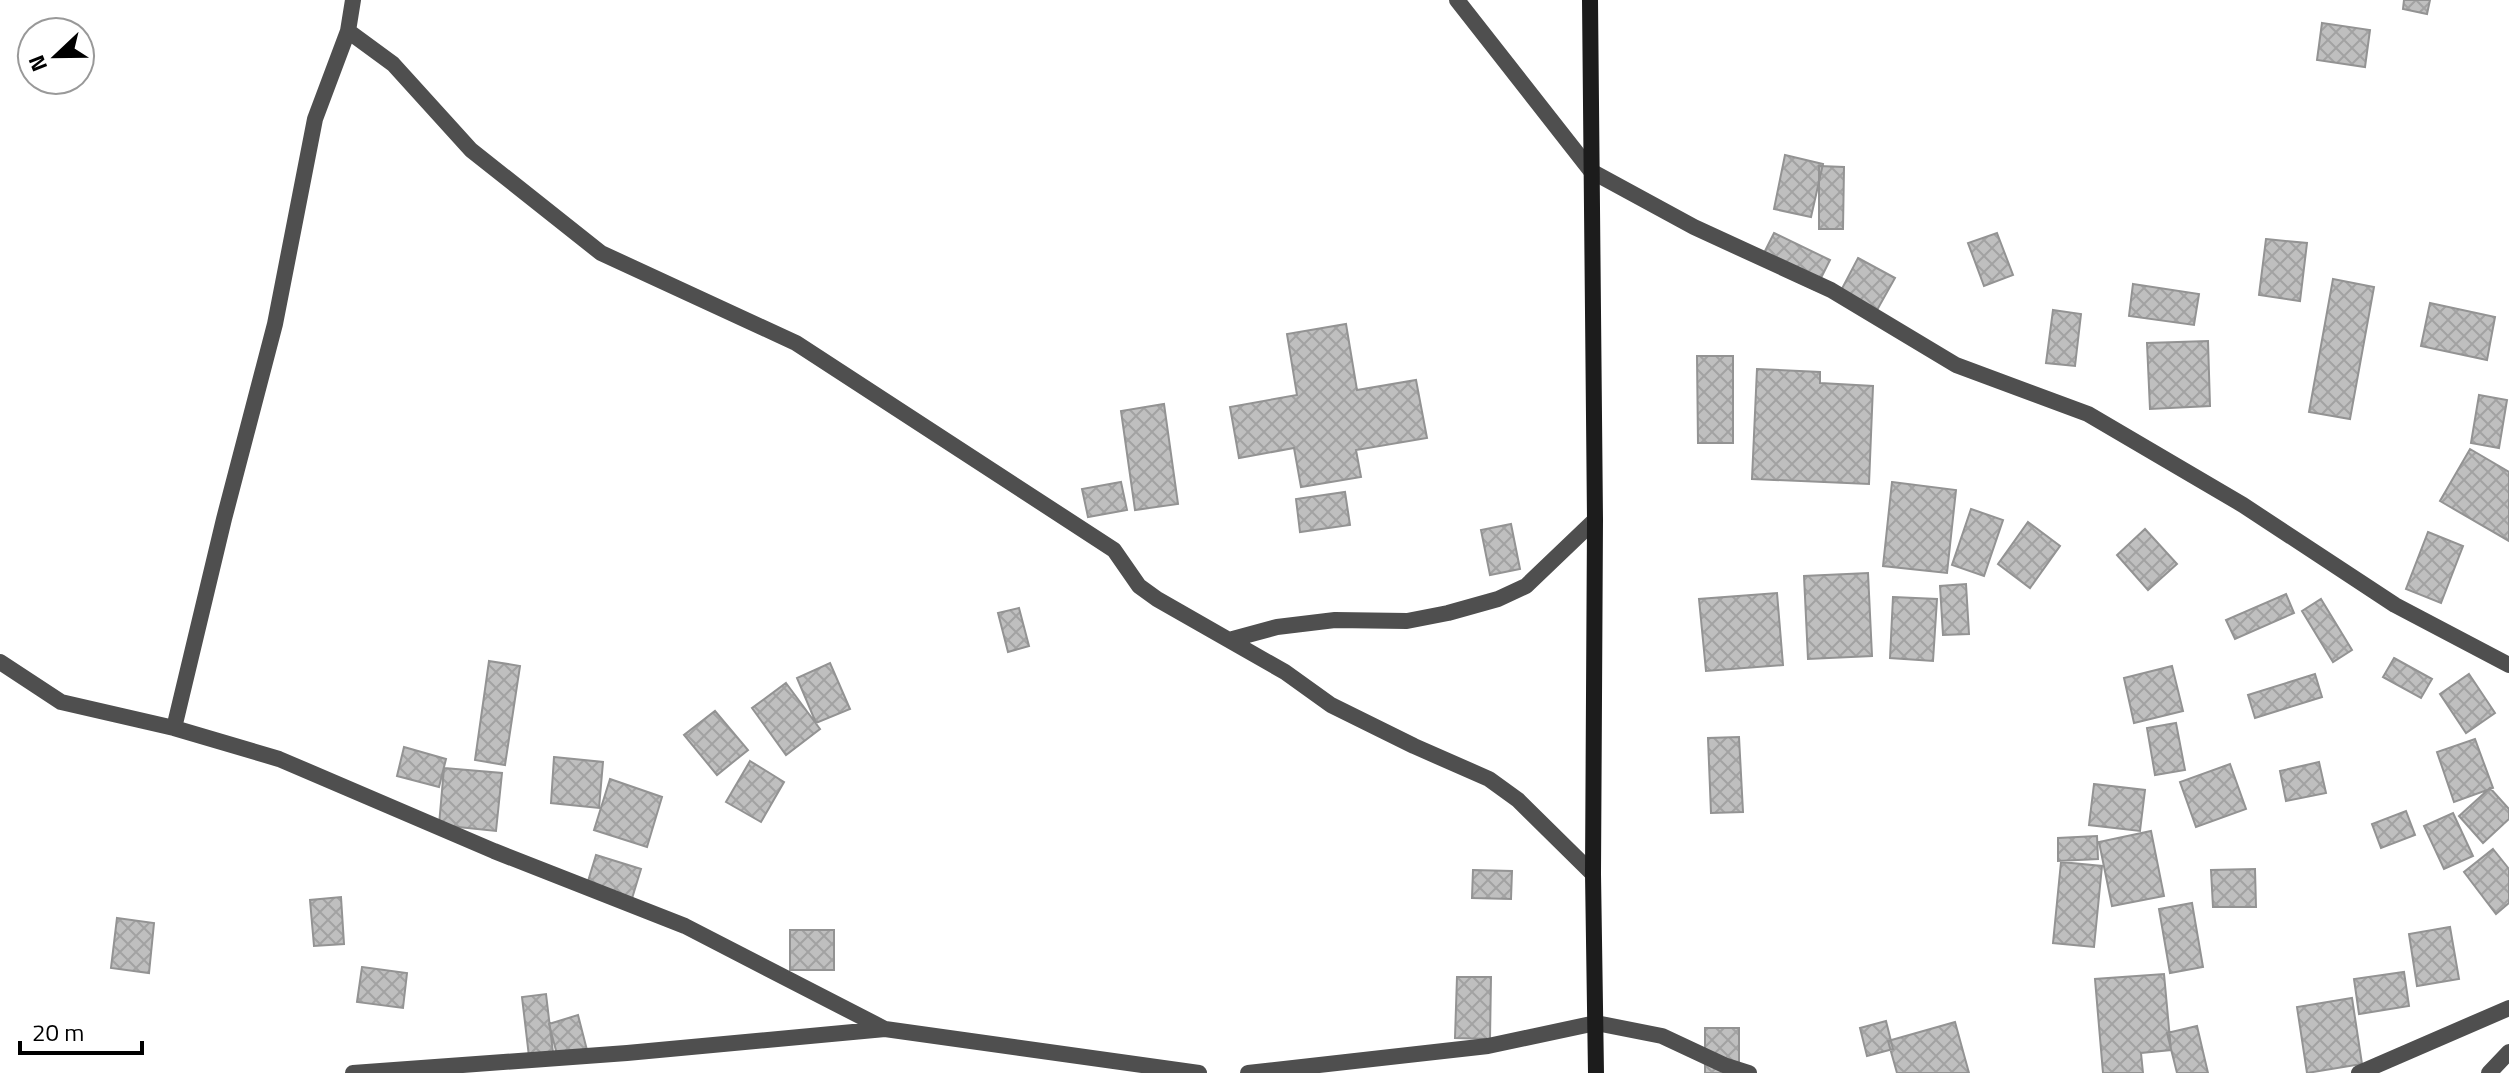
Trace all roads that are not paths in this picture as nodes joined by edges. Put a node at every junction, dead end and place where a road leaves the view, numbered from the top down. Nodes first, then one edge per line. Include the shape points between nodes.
1 (353, 0) edge
2 (1457, 0) edge
3 (1590, 0) edge
4 (348, 31) junction
5 (1591, 171) junction
6 (1595, 520) junction
7 (1229, 640) junction
8 (0, 662) edge
9 (2509, 665) edge
10 (174, 728) junction
11 (1593, 874) junction
12 (2509, 1008) edge
13 (1596, 1023) junction
14 (885, 1029) junction
15 (2509, 1052) edge
16 (353, 1073) edge
17 (1199, 1073) edge
18 (1248, 1073) edge
19 (1596, 1073) edge
20 (1749, 1073) edge
21 (2359, 1073) edge
22 (2489, 1073) edge

1 - 4 street
2 - 5 street
3 - 5 main road
4 - 7 street via 393,64 471,150 601,253 796,343 1114,550 1139,586
4 - 10 street via 315,119 275,324
5 - 6 main road
5 - 9 street via 1694,227 1831,290 1956,365 2088,414 2243,505 2395,605
6 - 7 street via 1526,586 1498,599 1407,621 1335,620
6 - 11 main road
7 - 11 street via 1331,705 1489,779 1518,800
8 - 10 street via 61,702
10 - 14 street via 279,759 685,926
11 - 13 main road
12 - 21 street
13 - 18 street via 1488,1046
13 - 19 main road
13 - 20 street via 1662,1036
14 - 16 street
14 - 17 street
15 - 22 street

